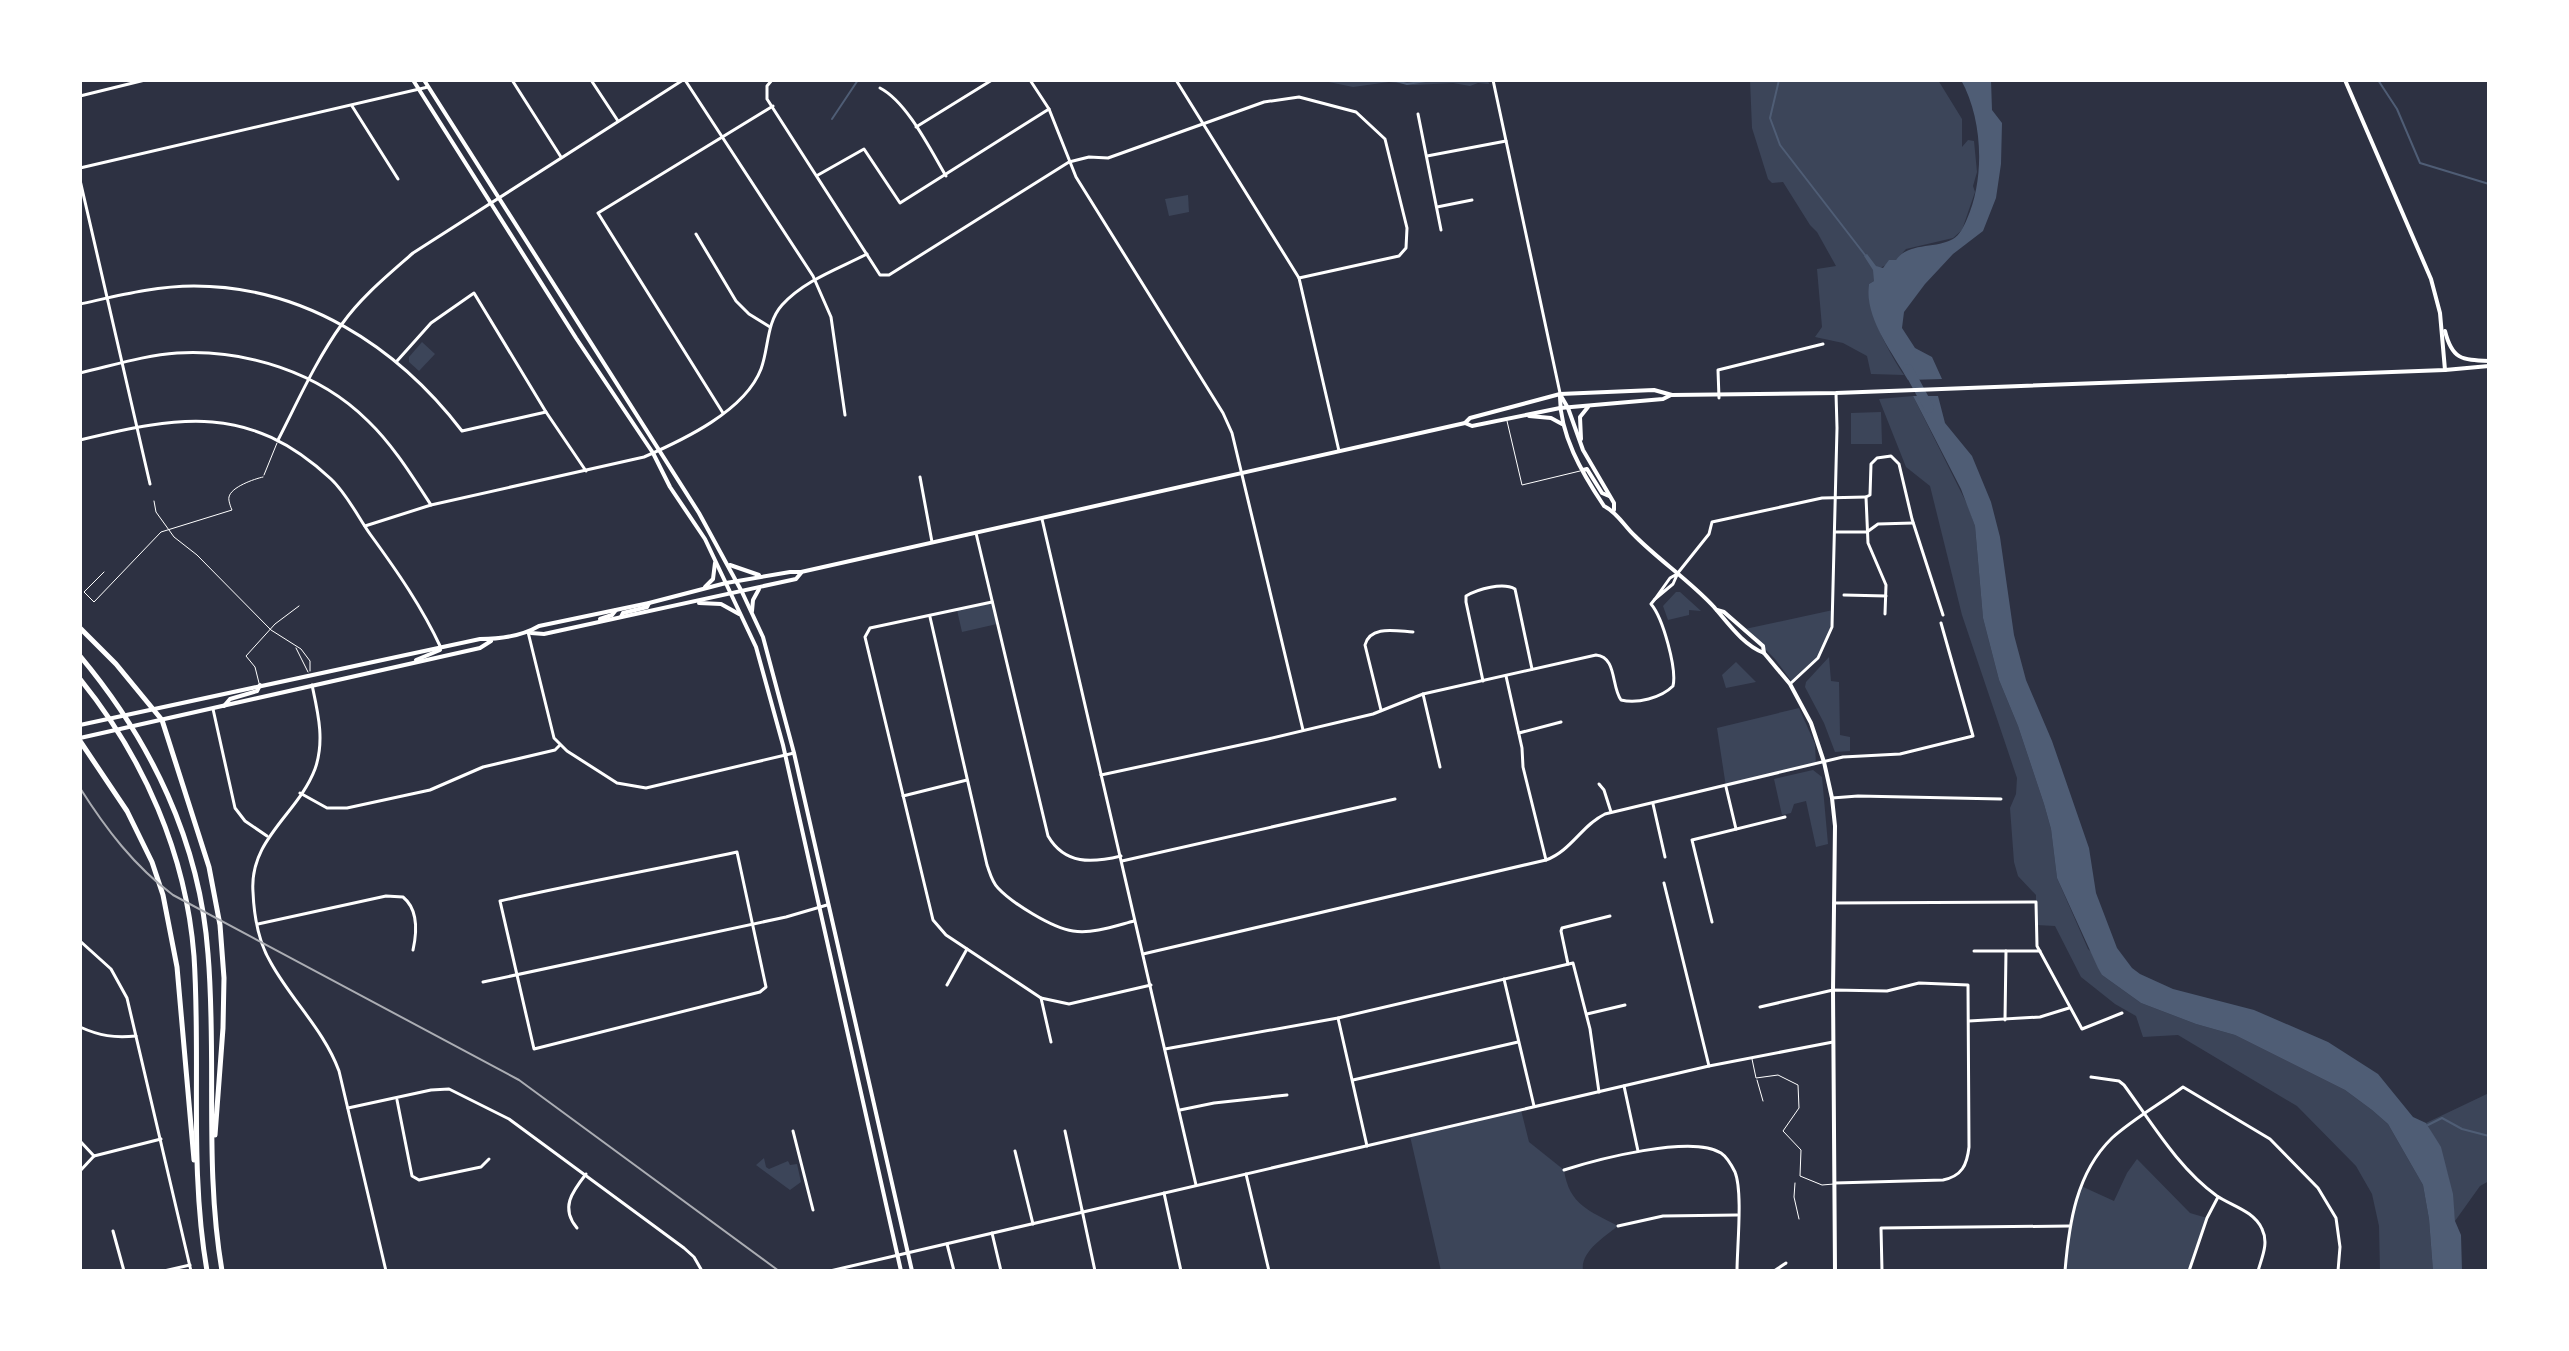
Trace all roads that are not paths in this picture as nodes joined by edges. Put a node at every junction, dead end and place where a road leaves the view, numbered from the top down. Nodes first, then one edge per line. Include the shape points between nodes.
1 (145, 80) edge
2 (413, 80) edge
3 (424, 80) edge
4 (512, 80) edge
5 (591, 80) edge
6 (684, 80) edge
7 (772, 80) edge
8 (992, 80) edge
9 (1030, 80) edge
10 (1176, 80) edge
11 (1493, 80) edge
12 (2345, 80) edge
13 (428, 87) junction
14 (880, 88) dead end
15 (418, 89) junction
16 (80, 96) edge
17 (352, 106) junction
18 (773, 106) junction
19 (1049, 109) junction
20 (1418, 114) dead end
21 (618, 121) junction
22 (1203, 124) junction
23 (916, 127) junction
24 (721, 136) junction
25 (1506, 141) junction
26 (1426, 156) junction
27 (561, 157) junction
28 (1069, 162) junction
29 (80, 168) edge
30 (818, 175) junction
31 (946, 176) junction
32 (398, 179) dead end
33 (80, 180) edge
34 (500, 196) junction
35 (1472, 200) dead end
36 (491, 202) junction
37 (1437, 207) junction
38 (1441, 230) dead end
39 (696, 234) dead end
40 (867, 254) junction
41 (1299, 278) junction
42 (814, 280) junction
43 (108, 298) junction
44 (80, 304) edge
45 (2440, 313) junction
46 (342, 323) junction
47 (770, 327) junction
48 (1823, 344) dead end
49 (397, 361) junction
50 (123, 364) junction
51 (2489, 365) edge
52 (2445, 370) junction
53 (80, 373) edge
54 (309, 379) junction
55 (1836, 393) junction
56 (1560, 394) junction
57 (1672, 395) junction
58 (1719, 396) junction
59 (1603, 403) junction
60 (1560, 408) junction
61 (1568, 408) junction
62 (546, 412) junction
63 (723, 413) junction
64 (845, 415) dead end
65 (1506, 418) junction
66 (1465, 423) junction
67 (1564, 425) junction
68 (138, 426) junction
69 (80, 440) edge
70 (278, 440) junction
71 (1581, 445) junction
72 (660, 450) junction
73 (1339, 451) junction
74 (653, 453) junction
75 (1583, 470) junction
76 (586, 471) junction
77 (1242, 472) junction
78 (920, 477) dead end
79 (150, 484) dead end
80 (1609, 496) junction
81 (1836, 497) junction
82 (1866, 497) junction
83 (154, 501) dead end
84 (431, 505) junction
85 (1614, 511) junction
86 (1041, 517) junction
87 (1914, 523) junction
88 (365, 526) junction
89 (167, 529) junction
90 (1835, 532) junction
91 (1867, 532) junction
92 (976, 533) junction
93 (932, 542) junction
94 (715, 561) junction
95 (727, 563) junction
96 (104, 572) dead end
97 (801, 572) junction
98 (1677, 574) junction
99 (765, 577) junction
100 (736, 581) junction
101 (726, 583) junction
102 (759, 589) junction
103 (699, 590) junction
104 (742, 592) junction
105 (731, 595) junction
106 (1844, 595) dead end
107 (1886, 596) junction
108 (692, 602) junction
109 (992, 602) junction
110 (649, 603) junction
111 (299, 606) dead end
112 (616, 610) junction
113 (752, 613) junction
114 (1885, 614) dead end
115 (1943, 615) dead end
116 (741, 616) junction
117 (930, 617) junction
118 (620, 618) junction
119 (590, 623) junction
120 (1941, 623) dead end
121 (80, 628) edge
122 (271, 630) junction
123 (528, 632) junction
124 (1413, 632) dead end
125 (493, 639) junction
126 (295, 646) junction
127 (441, 648) junction
128 (80, 656) edge
129 (414, 662) junction
130 (1532, 669) junction
131 (310, 674) junction
132 (1506, 676) junction
133 (80, 679) edge
134 (1483, 681) junction
135 (1790, 684) junction
136 (260, 685) junction
137 (312, 685) junction
138 (1423, 694) junction
139 (224, 706) junction
140 (155, 709) junction
141 (213, 709) junction
142 (1381, 710) junction
143 (162, 720) junction
144 (1561, 722) dead end
145 (80, 725) edge
146 (1303, 730) junction
147 (1519, 733) junction
148 (80, 739) edge
149 (560, 745) junction
150 (794, 753) junction
151 (785, 755) junction
152 (1827, 761) junction
153 (1440, 767) dead end
154 (1101, 775) junction
155 (967, 780) junction
156 (1599, 784) dead end
157 (1726, 787) junction
158 (300, 793) junction
159 (903, 796) junction
160 (1832, 798) junction
161 (1395, 799) dead end
162 (2001, 799) dead end
163 (1653, 804) junction
164 (1611, 812) junction
165 (1785, 817) dead end
166 (1736, 829) junction
167 (267, 836) junction
168 (1665, 857) dead end
169 (1121, 858) junction
170 (1546, 860) junction
171 (1664, 883) dead end
172 (1834, 903) junction
173 (827, 905) junction
174 (820, 907) junction
175 (1610, 916) dead end
176 (1134, 921) junction
177 (1712, 922) dead end
178 (258, 924) junction
179 (753, 924) junction
180 (80, 941) edge
181 (967, 949) junction
182 (413, 950) dead end
183 (1974, 951) dead end
184 (2006, 951) junction
185 (2040, 951) junction
186 (1143, 954) junction
187 (1570, 963) junction
188 (518, 974) junction
189 (1504, 979) junction
190 (483, 982) dead end
191 (947, 985) dead end
192 (1151, 985) junction
193 (1833, 990) junction
194 (1041, 998) junction
195 (1625, 1005) dead end
196 (1760, 1007) dead end
197 (2069, 1008) junction
198 (2122, 1013) dead end
199 (1587, 1014) junction
200 (1338, 1018) junction
201 (2005, 1020) junction
202 (1969, 1021) junction
203 (80, 1027) edge
204 (136, 1036) junction
205 (1051, 1042) dead end
206 (1518, 1042) junction
207 (1833, 1042) junction
208 (1165, 1049) junction
209 (1751, 1057) junction
210 (1709, 1066) junction
211 (2091, 1077) dead end
212 (1756, 1078) junction
213 (1353, 1080) junction
214 (1624, 1086) junction
215 (1599, 1092) junction
216 (1287, 1095) dead end
217 (396, 1099) junction
218 (1763, 1101) dead end
219 (1534, 1106) junction
220 (348, 1108) junction
221 (1180, 1110) junction
222 (2146, 1114) junction
223 (793, 1131) dead end
224 (1065, 1131) dead end
225 (161, 1139) junction
226 (80, 1141) edge
227 (1367, 1146) junction
228 (1015, 1151) dead end
229 (1638, 1151) junction
230 (94, 1156) junction
231 (489, 1159) dead end
232 (212, 1164) junction
233 (1564, 1170) dead end
234 (80, 1171) edge
235 (586, 1174) junction
236 (1246, 1174) junction
237 (1795, 1183) dead end
238 (1835, 1183) junction
239 (1196, 1185) junction
240 (1163, 1192) junction
241 (198, 1196) junction
242 (2218, 1197) junction
243 (813, 1210) dead end
244 (1082, 1210) junction
245 (1737, 1215) junction
246 (1799, 1219) dead end
247 (1033, 1224) junction
248 (1618, 1226) dead end
249 (2069, 1226) junction
250 (577, 1228) dead end
251 (113, 1231) dead end
252 (992, 1233) junction
253 (947, 1243) junction
254 (908, 1253) junction
255 (897, 1255) junction
256 (1786, 1263) dead end
257 (190, 1265) junction
258 (124, 1271) edge
259 (164, 1271) edge
260 (191, 1271) edge
261 (207, 1271) edge
262 (222, 1271) edge
263 (386, 1271) edge
264 (702, 1271) edge
265 (830, 1271) edge
266 (901, 1271) edge
267 (912, 1271) edge
268 (954, 1271) edge
269 (1001, 1271) edge
270 (1095, 1271) edge
271 (1181, 1271) edge
272 (1269, 1271) edge
273 (1737, 1271) edge
274 (1774, 1271) edge
275 (1835, 1271) edge
276 (1882, 1271) edge
277 (2065, 1271) edge
278 (2189, 1271) edge
279 (2258, 1271) edge
280 (2338, 1271) edge

1 - 16 street
2 - 15 main road
3 - 13 main road
4 - 27 street
5 - 21 street
6 - 21 street
6 - 24 street
7 - 18 street via 767,99
8 - 23 street
9 - 19 street
10 - 22 street
11 - 25 street
12 - 45 main road via 2431,279
13 - 15 street
13 - 34 main road
14 - 23 street
15 - 17 street
15 - 36 main road
17 - 29 street
17 - 32 street
18 - 24 street
18 - 30 street
19 - 28 street
19 - 31 street
20 - 26 street
21 - 27 street
22 - 28 street via 1108,158
22 - 41 street
22 - 41 street via 1264,102 1299,97 1356,112 1385,139 1407,228 1406,248 1399,256
23 - 31 street
24 - 42 street
24 - 63 street via 598,213
25 - 26 street
25 - 56 street
26 - 37 street
27 - 34 street
28 - 40 street via 889,275 880,275
28 - 77 street via 1223,413
30 - 31 street via 864,149 900,203
30 - 40 street
33 - 43 street
34 - 36 street
34 - 72 main road
35 - 37 street
36 - 46 street via 413,253
36 - 74 main road
37 - 38 street
39 - 47 street via 736,301
40 - 42 street
41 - 73 street
42 - 47 street via 782,305
42 - 64 street via 831,317
43 - 44 street
43 - 46 street via 193,286 233,289 274,296
43 - 50 street
45 - 51 main road via 2451,351
45 - 52 main road
46 - 49 street
46 - 54 street
47 - 63 street via 760,372 748,392
48 - 58 street via 1718,370
49 - 62 street via 462,431
49 - 62 street via 431,323 474,293
50 - 53 street
50 - 54 street via 172,353 208,352 244,357
50 - 68 street
51 - 52 main road
52 - 55 main road
54 - 70 street
54 - 84 street via 369,422
55 - 58 main road
55 - 81 street
56 - 57 main road via 1654,390
56 - 60 main road
56 - 61 main road
56 - 66 main road
57 - 58 main road
57 - 59 main road
59 - 61 main road
59 - 71 main road via 1581,414
60 - 61 main road
60 - 65 main road
60 - 67 main road
61 - 71 main road
62 - 76 street
63 - 72 street
65 - 66 main road
65 - 67 main road via 1548,417
65 - 75 lane via 1522,485
66 - 73 main road
67 - 75 main road
68 - 69 street
68 - 70 street via 207,421
68 - 79 street
70 - 88 street via 333,481
70 - 89 lane via 263,476 231,494 232,510
71 - 80 main road
72 - 74 street
72 - 95 main road
73 - 77 main road
74 - 76 street
74 - 94 main road
75 - 80 main road
75 - 85 main road via 1604,506
76 - 84 street
77 - 86 main road
77 - 146 street
78 - 93 street
80 - 85 main road
81 - 82 street
81 - 90 street
81 - 98 street via 1712,522 1709,534
82 - 87 street via 1871,464 1881,457 1896,459
82 - 91 street
83 - 89 lane
84 - 88 street
85 - 98 main road
86 - 92 main road
86 - 154 street
87 - 91 street via 1878,524
87 - 115 street
88 - 127 street via 424,613
89 - 96 lane via 94,602 84,592
89 - 122 lane
90 - 91 street
90 - 135 street via 1830,635 1813,665
91 - 107 street
92 - 93 main road
92 - 109 street
93 - 97 main road
94 - 101 main road
94 - 103 main road via 712,581
95 - 99 main road
95 - 100 main road
97 - 99 main road
97 - 102 main road via 796,579
98 - 130 street via 1651,604 1675,676 1665,694 1621,700 1610,664 1602,656
98 - 135 main road via 1763,646
99 - 100 main road
100 - 101 main road
100 - 104 main road
101 - 103 main road
101 - 105 main road
102 - 104 main road
102 - 113 main road
103 - 110 main road
104 - 105 main road
104 - 113 main road
105 - 108 main road
105 - 116 main road
106 - 107 street
107 - 114 street
108 - 116 main road via 721,604
108 - 118 main road
109 - 117 street
109 - 169 street via 1048,836 1060,852 1076,860
110 - 112 main road
110 - 118 main road
111 - 122 lane
112 - 119 main road
112 - 123 main road
113 - 150 main road
116 - 151 main road via 762,666
117 - 155 street
117 - 159 street via 870,628 865,637
118 - 119 main road
119 - 123 main road via 544,634
120 - 152 street via 1973,736 1900,754
121 - 140 highway
122 - 126 lane
122 - 136 lane via 246,656
123 - 125 main road
123 - 149 street via 551,730
124 - 142 street via 1381,631 1366,639
125 - 127 main road
125 - 129 main road via 480,648
126 - 131 lane
126 - 131 lane via 310,661
127 - 129 main road
127 - 131 main road
128 - 232 highway via 121,708 153,762 193,867 208,953
129 - 137 main road
130 - 132 street
130 - 134 street via 1515,589 1472,593 1466,602
131 - 136 main road
131 - 137 main road
132 - 134 street
132 - 147 street
133 - 241 highway via 140,768 171,843 186,898 195,984
134 - 138 street
135 - 152 main road
136 - 139 main road
136 - 140 main road
137 - 139 main road
137 - 158 street via 320,723 319,753
138 - 142 street
138 - 153 street
139 - 141 main road
140 - 143 highway
140 - 145 main road
141 - 143 main road
141 - 167 street via 235,808
142 - 146 street
143 - 148 main road
143 - 232 highway via 209,867 222,939 225,1003
144 - 147 street
146 - 154 street
147 - 170 street
148 - 241 highway via 127,811 163,895 176,954
149 - 151 street via 614,781 637,788
149 - 158 street via 483,767 430,790 347,808 327,808
150 - 151 street
150 - 173 main road
151 - 174 main road
152 - 157 street
152 - 160 main road
154 - 169 street
155 - 159 street
155 - 176 street via 987,865 1000,890 1051,924 1072,931
156 - 164 street
157 - 163 street
157 - 166 street
158 - 167 street
159 - 181 street via 933,920
160 - 162 street
160 - 172 main road
161 - 169 street
163 - 164 street
163 - 168 street
164 - 170 street via 1593,820 1565,850
165 - 166 street
166 - 177 street via 1692,840
167 - 178 street via 253,880
169 - 176 street
170 - 186 street
171 - 210 street
172 - 185 street via 2036,902
172 - 193 main road
173 - 174 street
173 - 254 main road
174 - 179 street
174 - 255 main road
175 - 187 street via 1562,928
176 - 186 street
178 - 182 street via 403,897 416,925
178 - 220 street via 269,961 328,1046
179 - 188 street
179 - 188 street via 766,987 760,992 534,1049
179 - 188 street via 737,852 590,881 500,901
180 - 204 street via 121,983
181 - 191 street
181 - 194 street
183 - 184 street
184 - 185 street
184 - 201 street
185 - 197 street
186 - 192 street
187 - 189 street
187 - 199 street
188 - 190 street
189 - 200 street
189 - 206 street
192 - 194 street via 1069,1004
192 - 208 street
193 - 196 street
193 - 202 street via 1968,985
193 - 207 main road
194 - 205 street
195 - 199 street
197 - 198 street via 2082,1029
197 - 201 street
199 - 215 street
200 - 208 street
200 - 213 street
201 - 202 street
202 - 238 street via 1969,1147 1962,1171 1943,1180
203 - 204 street via 100,1036
204 - 225 street
206 - 213 street
206 - 219 street
207 - 209 street
207 - 238 main road
208 - 221 street
209 - 210 street
209 - 212 lane
210 - 214 street
211 - 222 street via 2119,1081
212 - 218 lane
212 - 238 lane via 1778,1075 1798,1085 1799,1108 1783,1131 1801,1150 1800,1176 1822,1185
213 - 227 street
214 - 215 street
214 - 229 street
215 - 219 street
216 - 221 street
217 - 220 street
217 - 231 street via 412,1176 419,1180 481,1167
217 - 235 street via 449,1089 509,1119
219 - 227 street
220 - 263 street
221 - 239 street
222 - 242 street via 2191,1175
222 - 249 street via 2112,1138 2096,1158 2083,1179
222 - 280 street via 2183,1087 2270,1139 2318,1188 2336,1218
223 - 243 street
224 - 244 street
225 - 230 street
225 - 257 street
226 - 230 street
227 - 236 street
228 - 247 street
229 - 233 street
229 - 245 street via 1719,1152 1735,1173
230 - 234 street
232 - 262 highway
235 - 250 street via 568,1206
235 - 264 street via 684,1248
236 - 239 street
236 - 272 street
237 - 246 lane
238 - 275 main road
239 - 240 street
240 - 244 street
240 - 271 street
241 - 261 highway
242 - 278 street
242 - 279 street via 2262,1227 2266,1242
244 - 247 street
244 - 270 street
245 - 248 street via 1663,1216
245 - 273 street
247 - 252 street
249 - 276 street via 1881,1228
249 - 277 street
251 - 258 street
252 - 253 street
252 - 269 street
253 - 254 street
253 - 268 street
254 - 255 street
254 - 267 main road
255 - 265 street
255 - 266 main road
256 - 274 street
257 - 259 street
257 - 260 street

